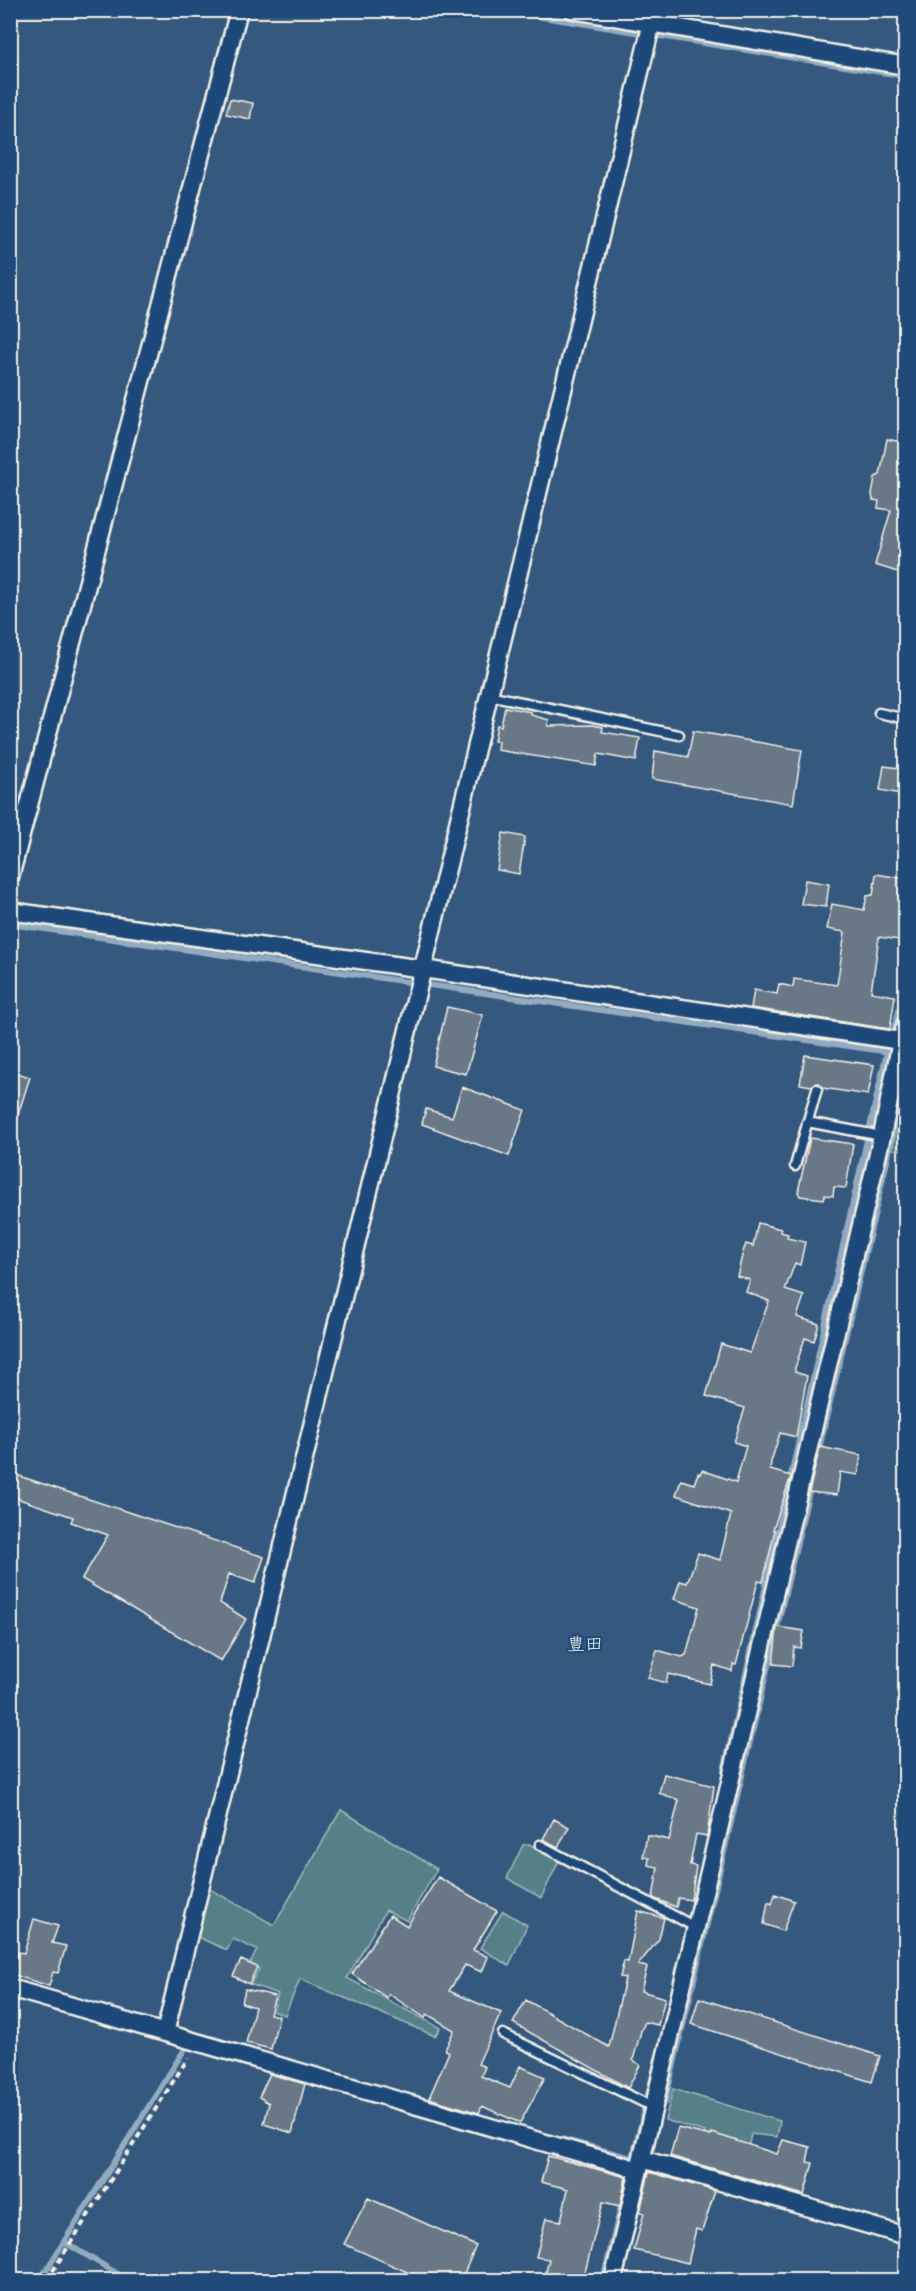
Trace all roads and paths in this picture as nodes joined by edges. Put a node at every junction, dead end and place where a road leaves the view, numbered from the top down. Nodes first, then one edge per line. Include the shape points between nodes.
1 (239, 10) edge
2 (573, 10) edge
3 (652, 26) edge
4 (906, 66) edge
5 (489, 695) junction
6 (879, 713) dead end
7 (906, 719) edge
8 (679, 735) dead end
9 (10, 877) edge
10 (10, 911) edge
11 (420, 978) junction
12 (906, 1023) edge
13 (901, 1047) edge
14 (817, 1089) dead end
15 (807, 1122) junction
16 (873, 1135) junction
17 (795, 1166) dead end
18 (540, 1845) dead end
19 (692, 1925) junction
20 (10, 1988) edge
21 (167, 2028) junction
22 (503, 2034) dead end
23 (197, 2042) junction
24 (649, 2106) junction
25 (635, 2166) junction
26 (906, 2236) edge
27 (47, 2280) edge
28 (613, 2280) edge

1 - 9 street
2 - 3 street
3 - 4 street
3 - 5 street
5 - 8 lane
5 - 11 street
6 - 7 lane
10 - 11 street
11 - 13 street
11 - 21 street
12 - 13 street
13 - 16 street
14 - 15 lane
15 - 16 lane
15 - 17 lane
16 - 19 street
18 - 19 lane
19 - 24 street
20 - 21 street
21 - 23 street
22 - 24 lane
23 - 25 street
23 - 27 path
24 - 25 street
25 - 26 street
25 - 28 street

